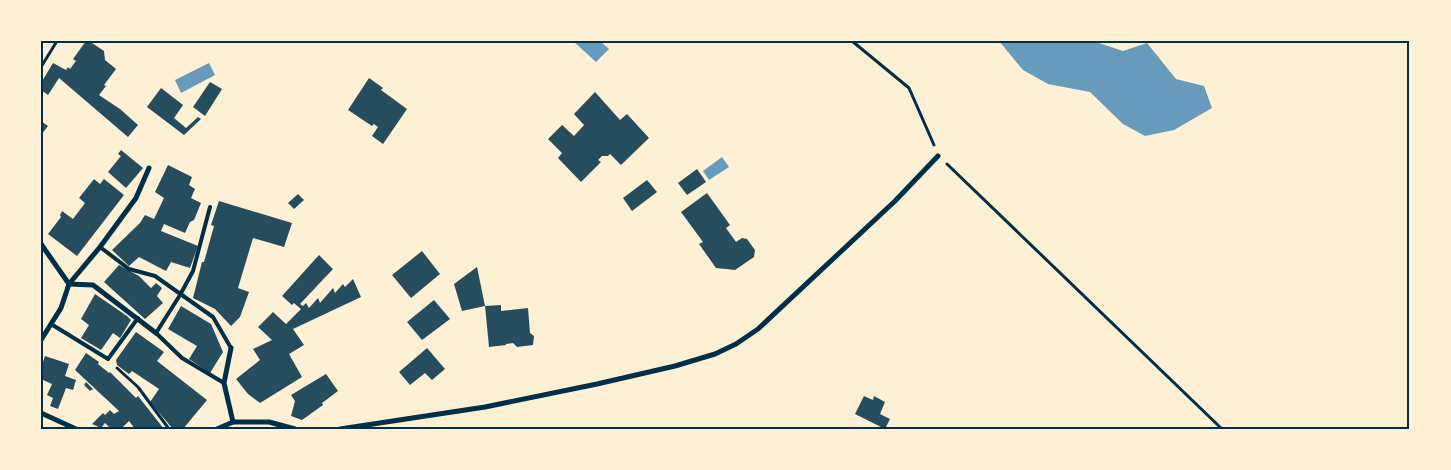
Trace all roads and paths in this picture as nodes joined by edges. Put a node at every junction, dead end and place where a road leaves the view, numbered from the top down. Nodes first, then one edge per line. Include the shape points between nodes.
1 (57, 41) edge
2 (852, 41) edge
3 (41, 67) edge
4 (938, 156) junction
5 (149, 168) dead end
6 (210, 206) dead end
7 (41, 244) edge
8 (100, 247) junction
9 (69, 284) junction
10 (180, 294) junction
11 (138, 318) junction
12 (50, 324) junction
13 (156, 333) junction
14 (41, 340) edge
15 (231, 348) joint
16 (108, 359) junction
17 (224, 384) junction
18 (41, 413) edge
19 (233, 422) junction
20 (76, 429) edge
21 (168, 429) edge
22 (217, 429) edge
23 (295, 429) edge
24 (340, 429) edge
25 (1222, 429) edge

1 - 3 path
2 - 4 path via 909,88
4 - 24 street via 758,329 715,354 597,384 485,407
4 - 25 path
5 - 8 street via 136,198
6 - 10 lane via 193,271
7 - 9 street
8 - 9 street
8 - 10 lane via 129,269 155,276
9 - 11 street via 93,285
9 - 12 street via 61,308
10 - 13 lane
10 - 15 lane via 213,317
11 - 13 street
11 - 16 lane
12 - 14 street
12 - 16 lane
13 - 17 lane via 182,358
15 - 17 street
16 - 21 path via 138,387
17 - 19 street
18 - 20 street
19 - 22 street
19 - 23 street via 269,422

